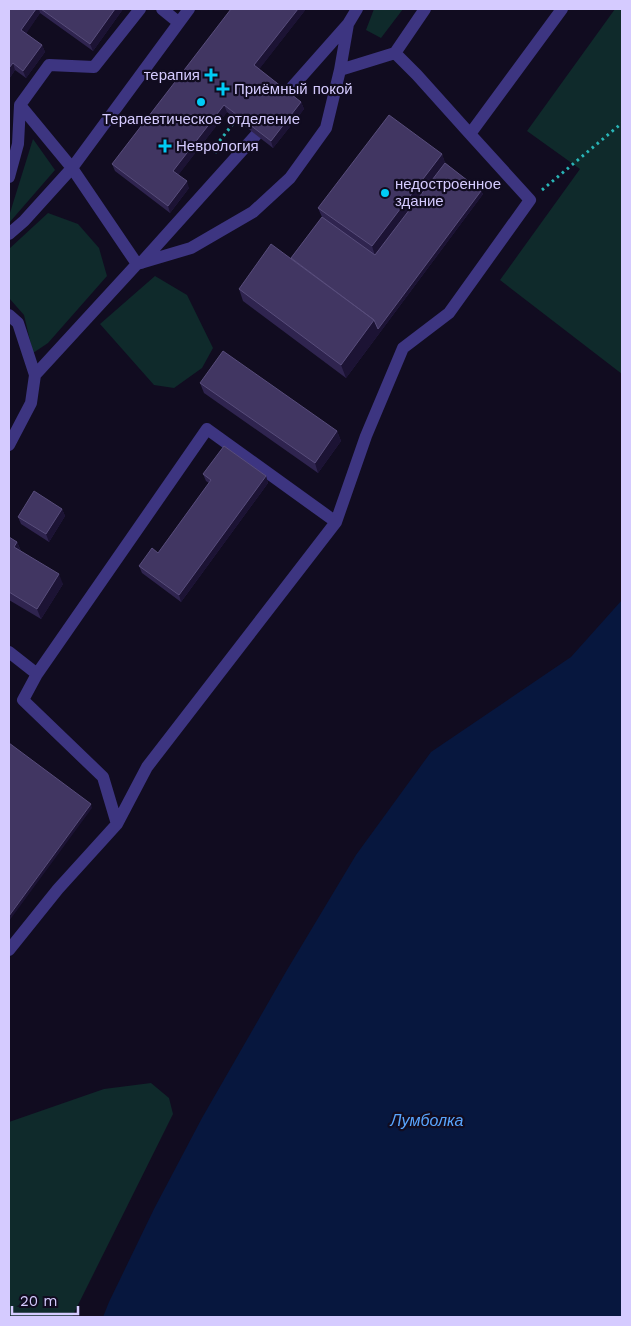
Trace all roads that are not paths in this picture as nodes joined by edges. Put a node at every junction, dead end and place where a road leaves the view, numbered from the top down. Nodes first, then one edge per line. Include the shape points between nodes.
1 (140, 9) edge
2 (162, 9) edge
3 (188, 9) edge
4 (357, 9) edge
5 (425, 9) edge
6 (562, 9) edge
7 (178, 22) junction
8 (348, 24) junction
9 (395, 53) junction
10 (340, 70) junction
11 (286, 94) edge
12 (20, 105) junction
13 (470, 134) junction
14 (256, 135) edge
15 (72, 168) junction
16 (9, 177) edge
17 (9, 234) edge
18 (139, 263) junction
19 (9, 315) edge
20 (35, 375) junction
21 (9, 445) edge
22 (336, 522) junction
23 (9, 652) edge
24 (37, 674) junction
25 (117, 824) junction
26 (9, 950) edge

1 - 12 lane via 94,67 49,65
2 - 7 lane
3 - 7 lane
4 - 8 lane
5 - 9 lane
6 - 13 lane
7 - 15 lane
8 - 10 lane
8 - 11 lane
9 - 10 lane
9 - 13 lane
10 - 18 lane via 326,128 290,178 253,212 191,248
12 - 15 lane
12 - 16 lane via 18,144
13 - 22 lane via 530,200 449,313 403,348 366,436
14 - 18 lane
15 - 17 lane
15 - 18 lane
18 - 20 lane
19 - 20 lane via 18,323
20 - 21 lane via 30,403
22 - 24 lane via 207,429
22 - 25 lane via 147,767
23 - 24 lane
24 - 25 lane via 23,700 103,777
25 - 26 lane via 58,888

